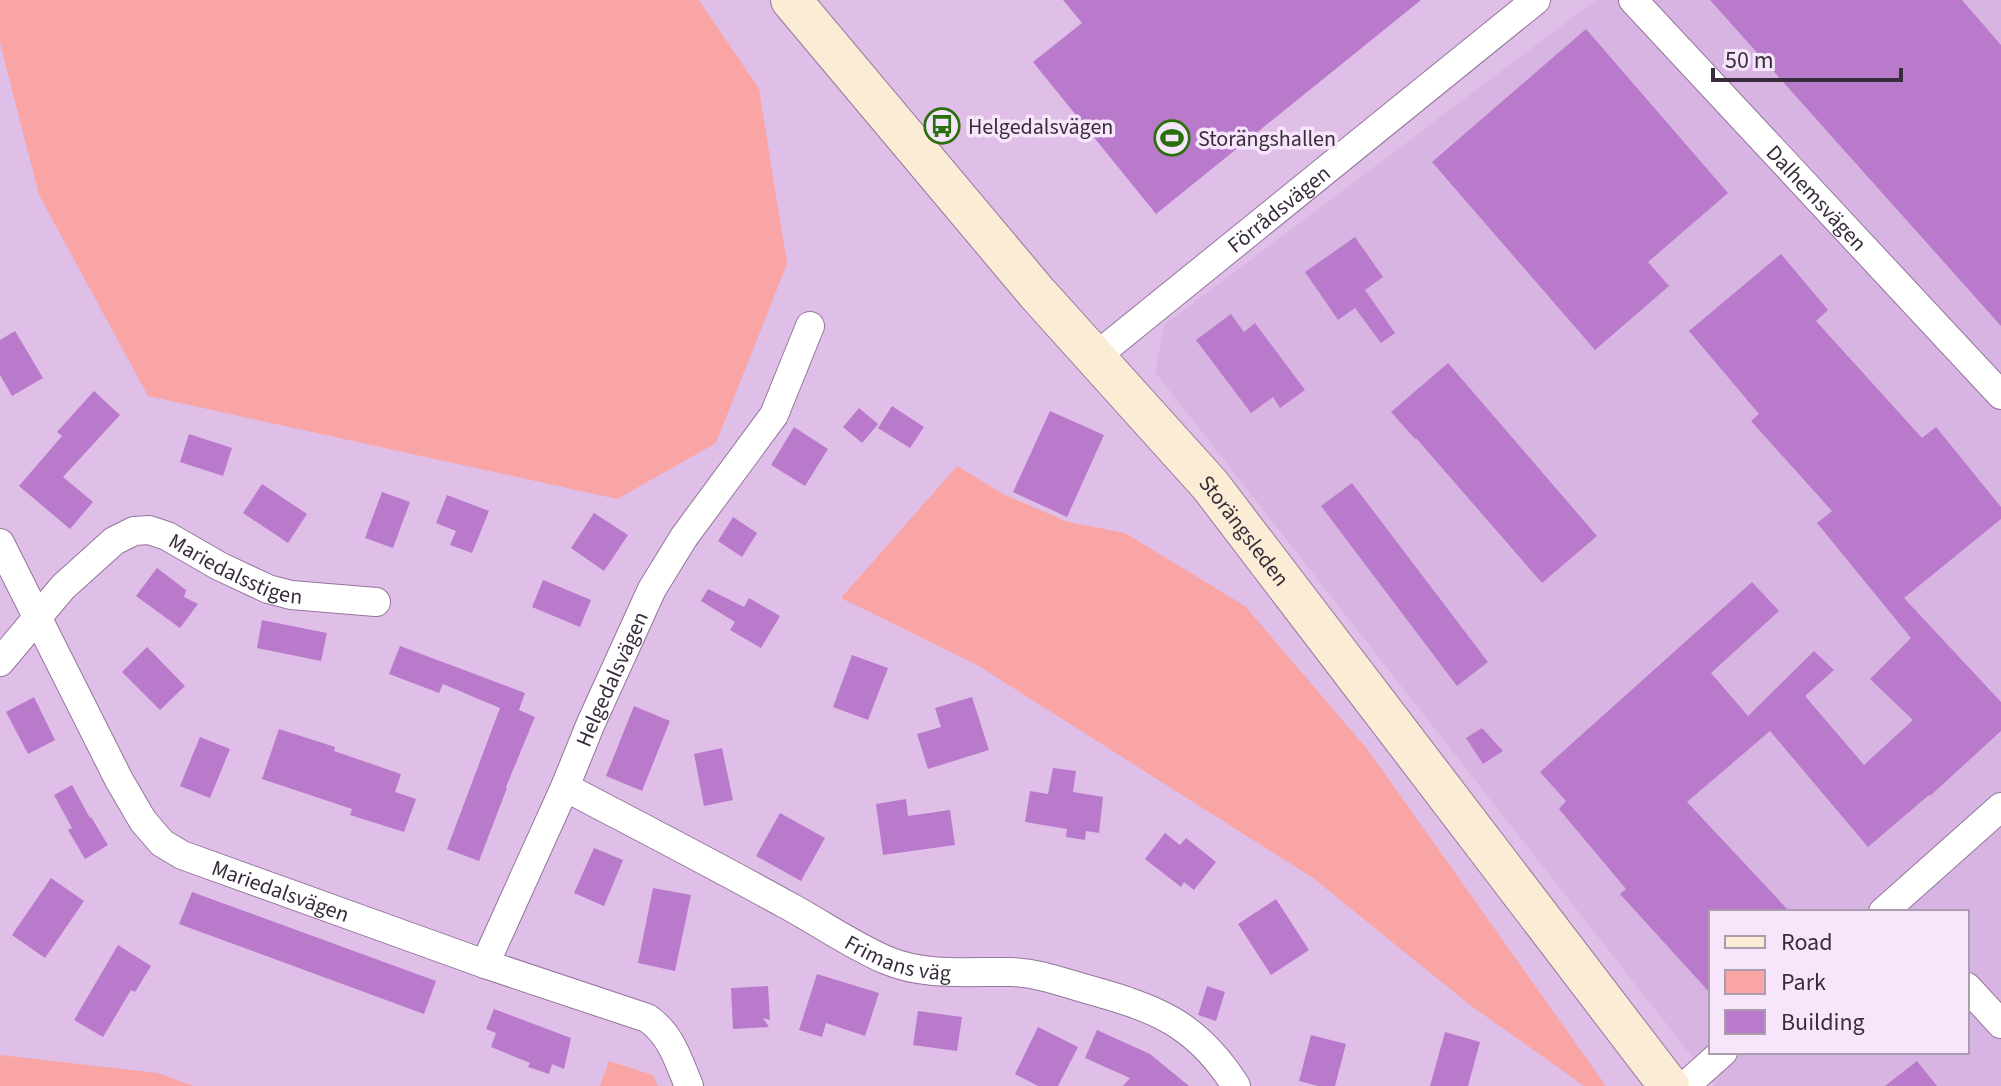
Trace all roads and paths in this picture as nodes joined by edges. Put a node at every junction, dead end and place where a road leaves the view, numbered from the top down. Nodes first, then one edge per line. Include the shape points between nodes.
1 (791, 0) edge
2 (1536, 0) edge
3 (1633, 0) edge
4 (810, 326) dead end
5 (1095, 357) junction
6 (2001, 395) edge
7 (0, 543) edge
8 (376, 602) dead end
9 (38, 619) junction
10 (0, 662) edge
11 (565, 787) junction
12 (2001, 807) edge
13 (1891, 909) edge
14 (485, 964) junction
15 (1969, 989) edge
16 (2001, 1024) edge
17 (1721, 1054) edge
18 (689, 1086) edge
19 (1236, 1086) edge
20 (1669, 1086) edge
21 (1685, 1086) edge

1 - 5 main road, Storängsleden
2 - 5 street, Förrådsvägen
3 - 6 street, Dalhemsvägen
4 - 11 street, Helgedalsvägen via 774,415 652,589
5 - 20 main road, Storängsleden via 1210,485
7 - 9 street, Mariedalsvägen
8 - 9 street, Mariedalsstigen via 268,589 149,530 114,541 63,587
9 - 10 street, Mariedalsstigen
9 - 14 street, Mariedalsvägen via 119,780 162,843 182,855
11 - 14 street, Helgedalsvägen
11 - 19 street, Frimans väg via 890,962 931,971 1037,974 1171,1018 1204,1044
12 - 13 street
14 - 18 street, Mariedalsvägen via 647,1018 668,1039
15 - 16 street
17 - 21 street

